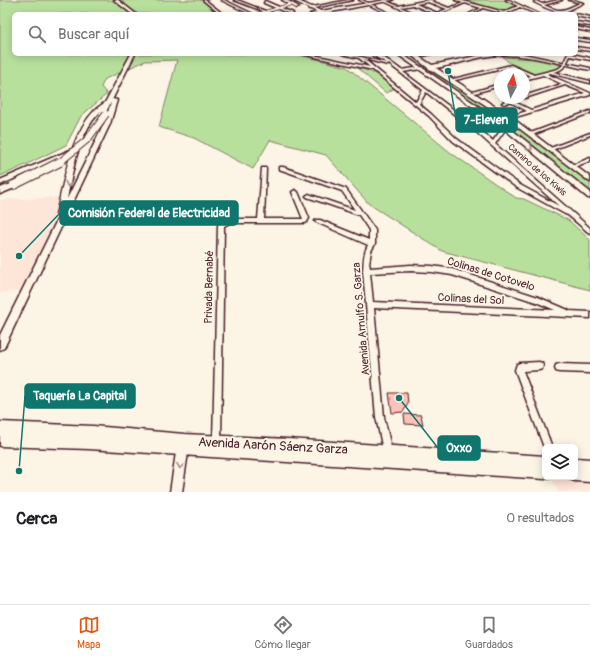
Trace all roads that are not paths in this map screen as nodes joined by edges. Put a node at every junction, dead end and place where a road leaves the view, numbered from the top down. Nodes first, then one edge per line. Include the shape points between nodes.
1 (115, 0) edge
2 (204, 0) edge
3 (222, 0) edge
4 (235, 0) edge
5 (273, 0) edge
6 (284, 0) edge
7 (308, 0) edge
8 (352, 0) edge
9 (360, 0) edge
10 (391, 0) edge
11 (433, 0) edge
12 (456, 0) edge
13 (516, 0) edge
14 (561, 0) edge
15 (570, 0) edge
16 (384, 1) edge
17 (429, 1) edge
18 (508, 1) edge
19 (265, 2) junction
20 (294, 2) edge
21 (535, 2) dead end
22 (464, 3) junction
23 (369, 4) junction
24 (413, 4) junction
25 (541, 5) junction
26 (251, 6) junction
27 (520, 6) junction
28 (398, 7) junction
29 (280, 8) junction
30 (309, 8) junction
31 (482, 8) junction
32 (449, 9) junction
33 (268, 11) junction
34 (128, 12) edge
35 (131, 12) edge
36 (219, 12) edge
37 (248, 12) edge
38 (265, 12) edge
39 (288, 12) edge
40 (309, 12) edge
41 (318, 12) edge
42 (325, 12) edge
43 (386, 12) edge
44 (409, 12) edge
45 (432, 12) edge
46 (442, 12) edge
47 (474, 12) edge
48 (500, 12) edge
49 (506, 12) edge
50 (534, 12) edge
51 (562, 12) joint
52 (578, 15) edge
53 (590, 18) edge
54 (578, 23) edge
55 (581, 24) junction
56 (590, 25) edge
57 (578, 28) edge
58 (590, 31) edge
59 (578, 39) edge
60 (590, 41) edge
61 (578, 48) edge
62 (590, 50) edge
63 (132, 56) edge
64 (136, 56) edge
65 (313, 56) edge
66 (352, 56) edge
67 (376, 56) edge
68 (402, 56) edge
69 (415, 56) edge
70 (494, 56) edge
71 (509, 56) edge
72 (541, 56) edge
73 (569, 56) edge
74 (578, 56) edge
75 (360, 58) junction
76 (590, 59) edge
77 (390, 64) junction
78 (564, 64) junction
79 (433, 68) junction
80 (422, 69) junction
81 (373, 70) junction
82 (590, 70) edge
83 (402, 72) junction
84 (550, 72) junction
85 (543, 74) junction
86 (533, 76) junction
87 (530, 77) edge
88 (451, 80) junction
89 (590, 82) edge
90 (565, 84) junction
91 (494, 87) edge
92 (425, 90) junction
93 (590, 90) edge
94 (471, 93) junction
95 (587, 93) edge
96 (530, 94) edge
97 (112, 101) junction
98 (417, 104) junction
99 (516, 104) edge
100 (530, 111) junction
101 (590, 112) edge
102 (509, 118) junction
103 (505, 127) junction
104 (530, 134) junction
105 (590, 134) edge
106 (493, 144) junction
107 (95, 146) junction
108 (77, 148) junction
109 (550, 149) junction
110 (590, 159) edge
111 (86, 166) junction
112 (572, 166) junction
113 (281, 168) dead end
114 (71, 169) junction
115 (264, 169) dead end
116 (590, 180) edge
117 (0, 184) edge
118 (12, 184) junction
119 (0, 187) edge
120 (0, 190) edge
121 (295, 192) dead end
122 (309, 196) dead end
123 (590, 196) edge
124 (361, 214) junction
125 (572, 216) junction
126 (261, 221) junction
127 (318, 221) dead end
128 (58, 223) junction
129 (590, 231) edge
130 (372, 244) junction
131 (366, 271) junction
132 (538, 300) junction
133 (371, 305) junction
134 (540, 313) junction
135 (569, 314) junction
136 (590, 315) edge
137 (0, 345) edge
138 (539, 366) dead end
139 (559, 368) dead end
140 (590, 369) edge
141 (0, 429) edge
142 (0, 439) edge
143 (217, 442) junction
144 (547, 444) edge
145 (183, 445) junction
146 (388, 457) junction
147 (542, 463) edge
148 (578, 466) edge
149 (590, 466) edge
150 (542, 472) edge
151 (578, 474) edge
152 (590, 475) edge
153 (176, 492) edge

1 - 34 main road
1 - 35 main road
2 - 36 street
3 - 37 street
4 - 26 street
5 - 19 street
6 - 20 street
7 - 20 street
8 - 30 street
9 - 23 street
10 - 16 street
11 - 17 street
12 - 22 street
13 - 18 street
14 - 25 street
15 - 51 street via 582,4
16 - 23 street
16 - 28 street
17 - 24 street
17 - 32 street
18 - 27 street
19 - 26 street
19 - 29 street
20 - 29 street
20 - 30 street
20 - 40 street
21 - 25 street
22 - 31 street
22 - 32 street
23 - 42 street
23 - 43 street
24 - 28 street
24 - 45 street
25 - 51 street
26 - 33 street
27 - 49 street
27 - 50 street
28 - 44 street
29 - 33 street
29 - 39 street
30 - 41 street
31 - 47 street
31 - 48 street
32 - 46 street
33 - 38 street
52 - 53 street
53 - 55 street
54 - 55 street
55 - 56 street
57 - 58 street
59 - 60 street
61 - 62 street
63 - 97 main road
64 - 97 main road
65 - 81 street
66 - 75 street
67 - 77 street, Camino de los Kiwis
68 - 80 street
69 - 79 street
70 - 79 street
71 - 78 street
72 - 78 street
73 - 78 street
74 - 76 street
75 - 77 street
75 - 81 street, Camino de los Kiwis
77 - 83 street, Camino de los Kiwis
78 - 82 street
78 - 84 street via 559,70
79 - 80 street
79 - 88 street
80 - 83 street
80 - 103 street
81 - 98 street, Camino de los Kiwis
83 - 92 street, Camino de los Kiwis
84 - 85 street
84 - 89 street
85 - 86 street
85 - 90 street
86 - 87 street
86 - 88 street via 511,66
88 - 94 street
90 - 95 street
90 - 96 street
91 - 94 street
92 - 98 street
92 - 106 street, Camino de los Kiwis
93 - 95 street
94 - 102 street
95 - 100 street
97 - 107 street via 110,115
97 - 108 street via 87,124
97 - 118 main road, bridge via 91,138 73,154 52,167
98 - 125 street, Camino de los Kiwis via 448,135 508,180
99 - 100 street
100 - 102 street
101 - 104 street
102 - 104 street
103 - 106 street
103 -> 123 street
104 - 109 street
105 - 109 street
106 - 125 street, Camino de los Kiwis
107 - 108 street via 85,145
107 - 111 street
108 - 114 street
108 - 117 main road
109 - 112 street
110 - 112 street
111 - 114 street via 79,170
111 - 128 street
112 - 116 street
113 - 124 street, Avenida Arnulfo S. Garza via 344,190
114 -> 128 street
115 - 126 street
118 - 119 main road
118 - 120 main road
121 - 126 street via 306,220
122 - 124 street
124 - 130 street, Avenida Arnulfo S. Garza via 372,230
125 - 129 street, Camino de los Kiwis
126 - 143 street, Privada Bernabé via 229,221 221,226
127 - 130 street
128 - 137 street
130 - 131 street, Avenida Arnulfo S. Garza via 366,257
131 - 132 street, Colinas de Cotovelo via 411,268 440,270
131 - 133 street, Avenida Arnulfo S. Garza
132 - 134 street, Colinas de Cotovelo via 542,307
132 - 135 street, Colinas de Cotovelo
133 - 134 street, Colinas del Sol
133 - 146 street, Avenida Arnulfo S. Garza via 380,417
134 - 135 street, Colinas del Sol
135 - 136 street, Colinas del Sol
138 - 144 street via 526,365 519,370
139 - 140 street
141 - 145 main road, Avenida Aarón Sáenz Garza via 93,433
142 - 145 main road, Avenida Aarón Sáenz Garza
143 - 145 main road, Avenida Aarón Sáenz Garza
143 - 146 main road, Avenida Aarón Sáenz Garza
145 - 146 main road, Avenida Aarón Sáenz Garza
145 -> 153 street
146 - 147 main road, Avenida Aarón Sáenz Garza
146 - 150 main road, Avenida Aarón Sáenz Garza
148 - 149 main road
151 - 152 main road

